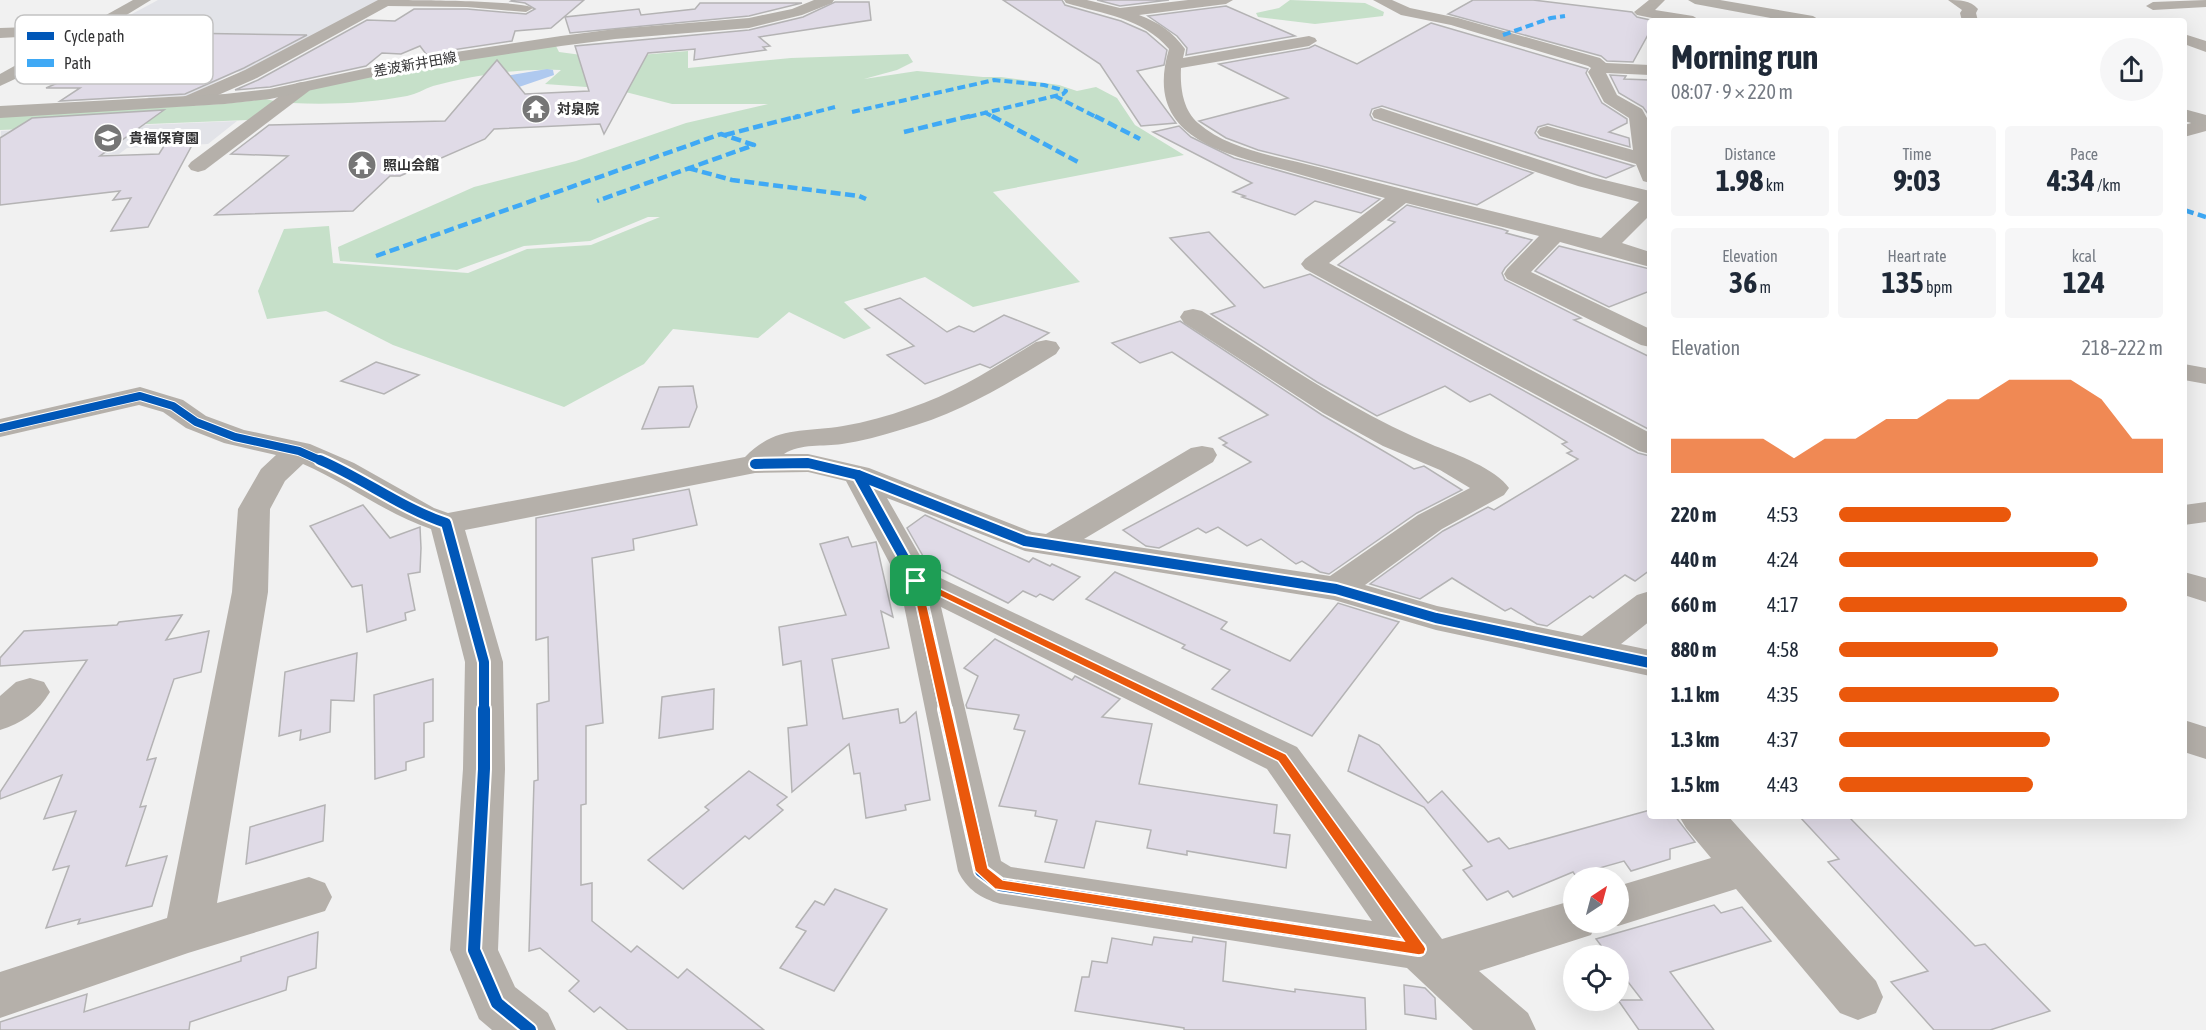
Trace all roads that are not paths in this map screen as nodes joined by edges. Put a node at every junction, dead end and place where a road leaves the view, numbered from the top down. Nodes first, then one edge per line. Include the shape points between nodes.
1 (144, 0) edge
2 (827, 0) edge
3 (1071, 0) edge
4 (1226, 0) edge
5 (1380, 0) edge
6 (1658, 0) edge
7 (1695, 0) edge
8 (1955, 0) edge
9 (2206, 3) edge
10 (495, 6) junction
11 (2153, 6) dead end
12 (526, 8) dead end
13 (1118, 13) junction
14 (116, 15) edge
15 (468, 18) dead end
16 (1676, 18) edge
17 (1796, 18) edge
18 (1969, 18) edge
19 (15, 32) edge
20 (0, 33) edge
21 (2187, 40) edge
22 (1309, 41) dead end
23 (2206, 47) edge
24 (1172, 65) junction
25 (1602, 68) junction
26 (1647, 70) edge
27 (15, 73) edge
28 (0, 81) edge
29 (303, 87) junction
30 (188, 102) junction
31 (0, 112) edge
32 (1381, 114) dead end
33 (2187, 116) edge
34 (2206, 123) edge
35 (1645, 130) edge
36 (2187, 130) edge
37 (1547, 132) dead end
38 (1647, 156) edge
39 (198, 166) dead end
40 (1647, 169) edge
41 (1402, 196) junction
42 (1647, 197) edge
43 (1647, 206) edge
44 (1554, 234) junction
45 (1606, 246) junction
46 (1647, 260) edge
47 (1193, 317) dead end
48 (1647, 338) edge
49 (1046, 348) dead end
50 (2187, 373) edge
51 (2206, 376) edge
52 (0, 428) edge
53 (1647, 443) edge
54 (299, 451) junction
55 (1202, 455) dead end
56 (755, 464) junction
57 (858, 475) junction
58 (2206, 512) edge
59 (2187, 515) edge
60 (446, 523) junction
61 (1054, 545) junction
62 (916, 581) junction
63 (2187, 584) edge
64 (1336, 589) junction
65 (2206, 590) edge
66 (1647, 605) edge
67 (1587, 651) junction
68 (1647, 662) edge
69 (2187, 736) edge
70 (2206, 744) edge
71 (1704, 819) edge
72 (1745, 867) junction
73 (309, 897) dead end
74 (1629, 903) edge
75 (1563, 923) edge
76 (189, 932) junction
77 (1427, 956) junction
78 (0, 995) edge
79 (1858, 997) dead end
80 (530, 1030) edge
81 (1510, 1030) edge

1 - 14 main road
2 - 29 main road, 差波新井田線 via 797,12 749,23 561,40 410,64
3 - 13 street
4 - 13 street
5 - 25 street via 1406,12 1503,35 1594,62
6 - 16 street via 1642,12
7 - 17 main road
8 - 18 street via 1971,9
9 - 11 street
10 - 12 street
10 - 15 street
10 - 30 street via 385,2 251,74
13 - 24 street via 1148,22 1168,36 1177,49
19 - 20 street
21 - 23 street
22 - 24 street
24 - 41 street via 1178,109 1189,126 1211,140 1233,150
25 - 26 street
25 - 35 street via 1597,72 1610,98 1635,113
27 - 28 main road
29 - 30 main road, 差波新井田線
29 - 39 street
30 - 31 main road, 差波新井田線
32 - 42 street via 1585,182
33 - 34 main road
34 - 36 street
35 - 38 street
37 - 40 street
41 - 44 street
41 - 53 street via 1313,264
43 - 45 street
44 - 45 street
44 - 48 street via 1516,274
45 - 46 street
47 - 64 street via 1333,407 1394,440 1451,463 1493,488 1430,522
49 - 56 street via 963,398 890,424 842,435 787,439 768,449
50 - 51 street
52 - 54 street via 140,396 173,406 196,422 235,437
54 - 60 street via 343,470 422,515
54 - 76 street via 272,476 254,509 250,592
55 - 61 street
56 - 57 street via 808,463
56 - 60 street
57 - 61 street via 1025,541
57 - 62 street
58 - 59 street
60 - 80 street via 484,662 484,770 474,950 497,1003
61 - 64 street
62 - 77 street via 1282,758
62 - 77 street via 981,871 999,885
63 - 65 street
64 - 67 street via 1436,618
66 - 67 street
67 - 68 street
69 - 70 street
71 - 72 street
72 - 74 street
72 - 79 street
73 - 76 street
75 - 77 street
76 - 78 street
77 - 81 street

